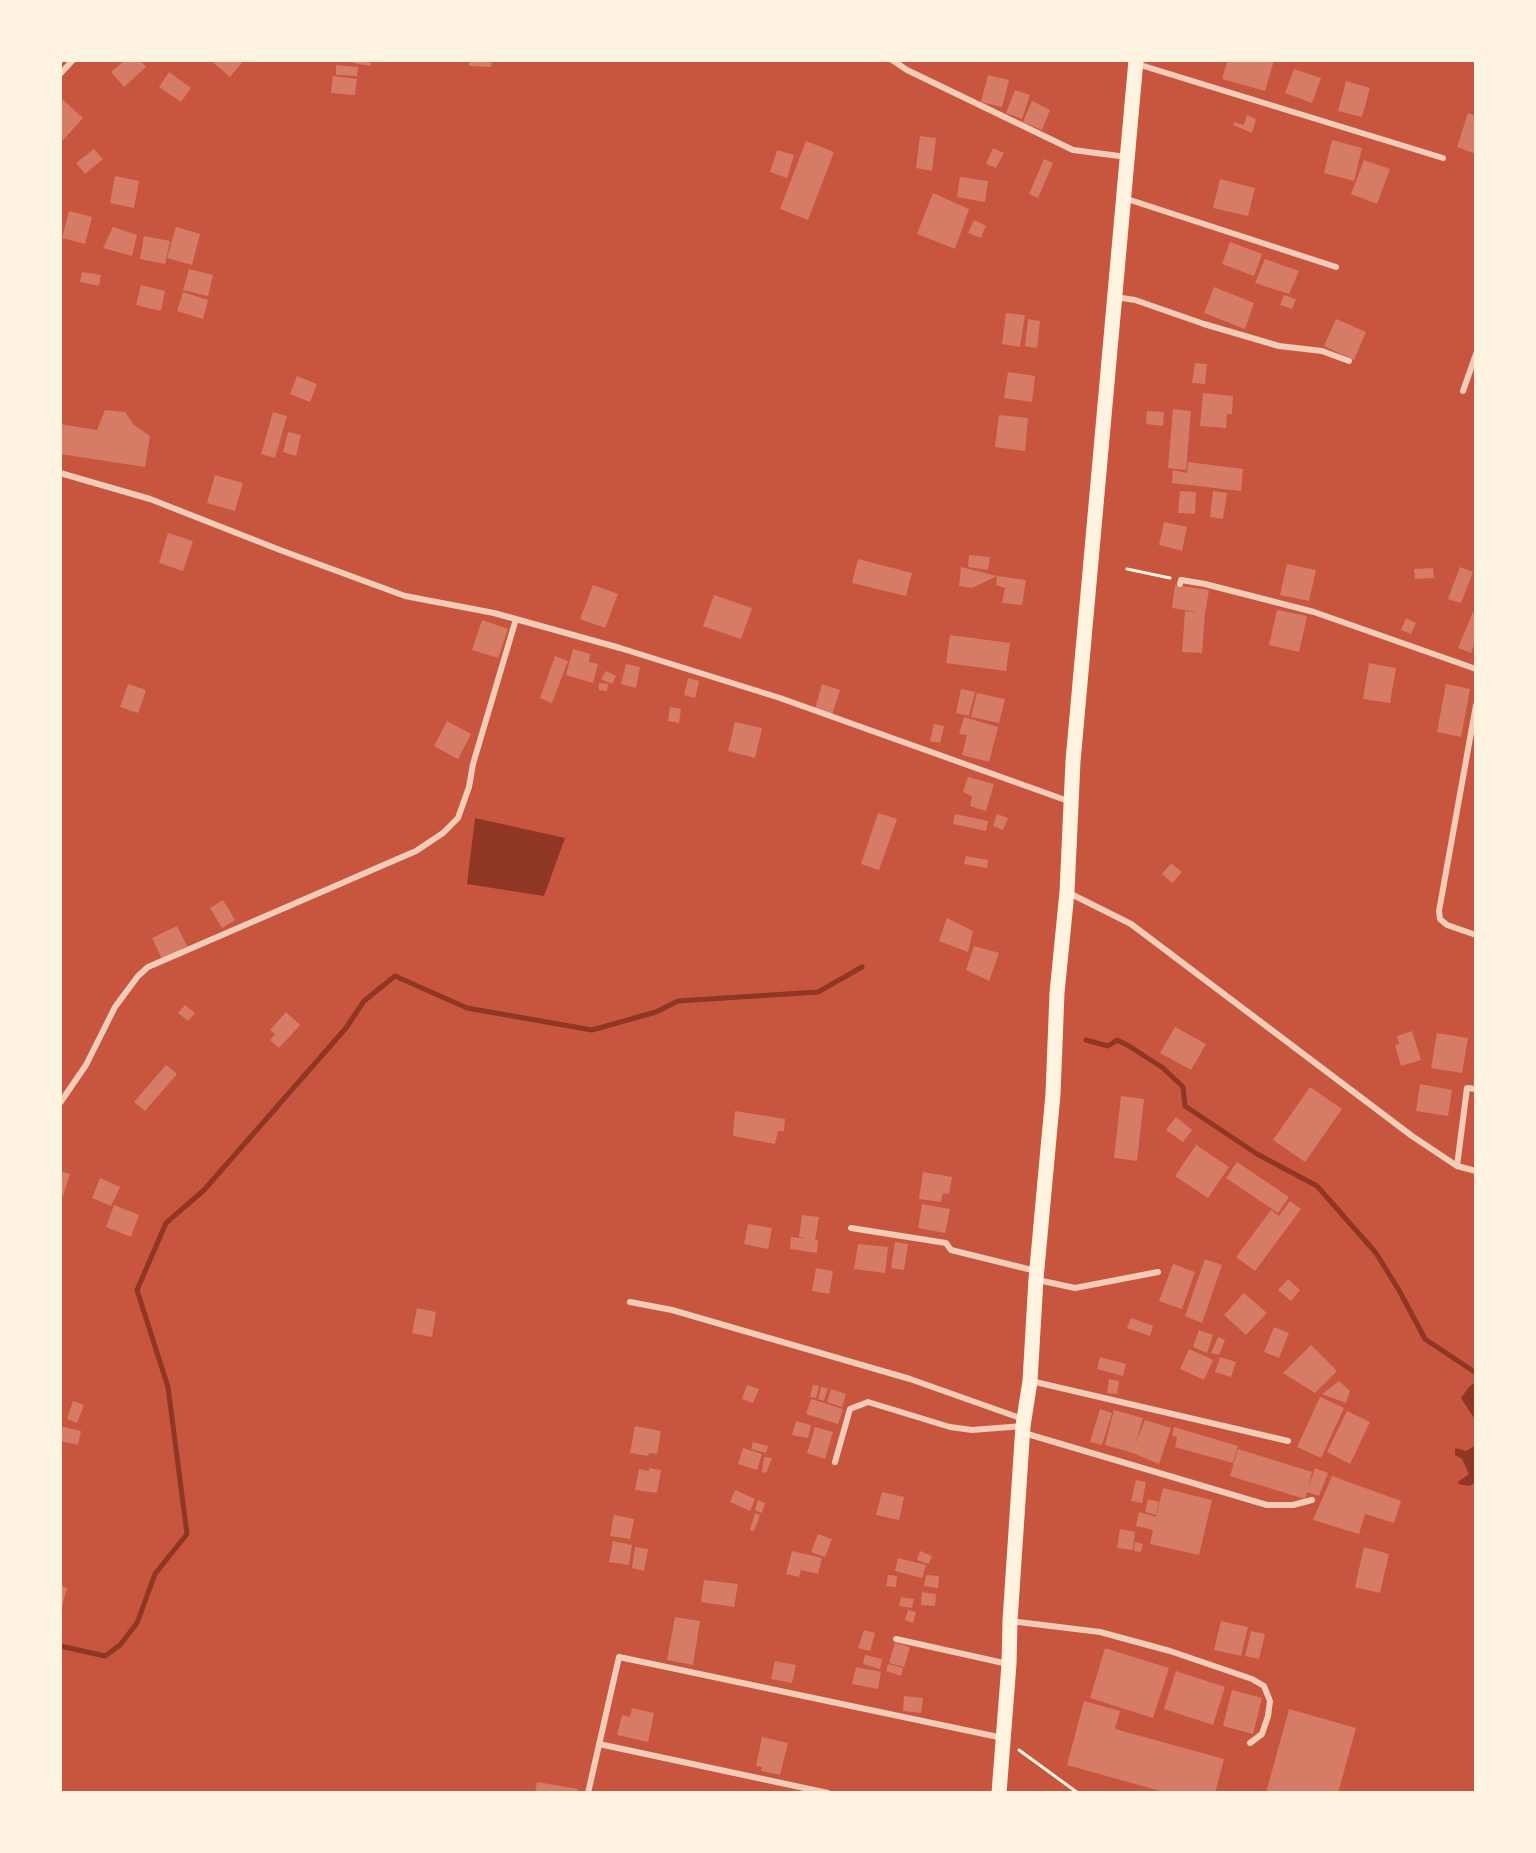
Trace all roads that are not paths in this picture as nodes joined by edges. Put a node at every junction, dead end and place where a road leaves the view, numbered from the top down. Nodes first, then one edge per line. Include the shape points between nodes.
1 (73, 60) edge
2 (892, 60) edge
3 (1136, 62) edge
4 (60, 74) edge
5 (1127, 157) junction
6 (1443, 158) dead end
7 (1124, 198) junction
8 (1336, 267) dead end
9 (1114, 297) junction
10 (1476, 354) edge
11 (1349, 361) dead end
12 (1462, 391) dead end
13 (60, 473) edge
14 (1180, 582) road end
15 (516, 619) junction
16 (1476, 669) edge
17 (1476, 705) edge
18 (1072, 803) junction
19 (1067, 892) junction
20 (1476, 935) edge
21 (1476, 1089) edge
22 (60, 1103) edge
23 (1457, 1166) junction
24 (1476, 1171) edge
25 (851, 1228) dead end
26 (1158, 1272) dead end
27 (1036, 1275) junction
28 (630, 1302) dead end
29 (1030, 1381) junction
30 (1023, 1426) junction
31 (1288, 1441) dead end
32 (835, 1462) dead end
33 (1312, 1500) dead end
34 (1010, 1621) junction
35 (896, 1639) dead end
36 (1009, 1664) junction
37 (1003, 1738) junction
38 (1250, 1743) dead end
39 (599, 1744) junction
40 (588, 1793) edge
41 (828, 1793) edge
42 (999, 1793) edge

1 - 4 street
2 - 5 street via 1072,150
3 - 5 highway
3 - 6 street
5 - 7 highway
7 - 8 street
7 - 9 highway
9 - 11 street via 1135,300 1279,346 1322,351
9 - 18 highway
10 - 12 street
13 - 15 street via 150,499 405,596
14 - 16 street via 1205,584 1314,612
15 - 18 street via 780,698
15 - 22 street via 458,818 416,851 148,967 115,1007 86,1065
17 - 20 street via 1439,911 1440,919 1448,925
18 - 19 highway
19 - 23 street via 1131,924
19 - 27 highway
21 - 23 street via 1467,1088
23 - 24 street
25 - 27 street via 946,1243 951,1250
26 - 27 street via 1075,1288
27 - 29 highway
28 - 30 street via 672,1310 910,1379
29 - 30 highway
29 - 31 street
30 - 32 street via 972,1430 950,1427 868,1402 850,1409
30 - 33 street via 1267,1505
30 - 34 highway
34 - 36 highway
34 - 38 street via 1100,1632 1252,1679 1264,1686 1270,1701 1262,1734
35 - 36 street
36 - 37 highway
37 - 39 street via 619,1657
37 - 42 highway
39 - 40 street
39 - 41 street

